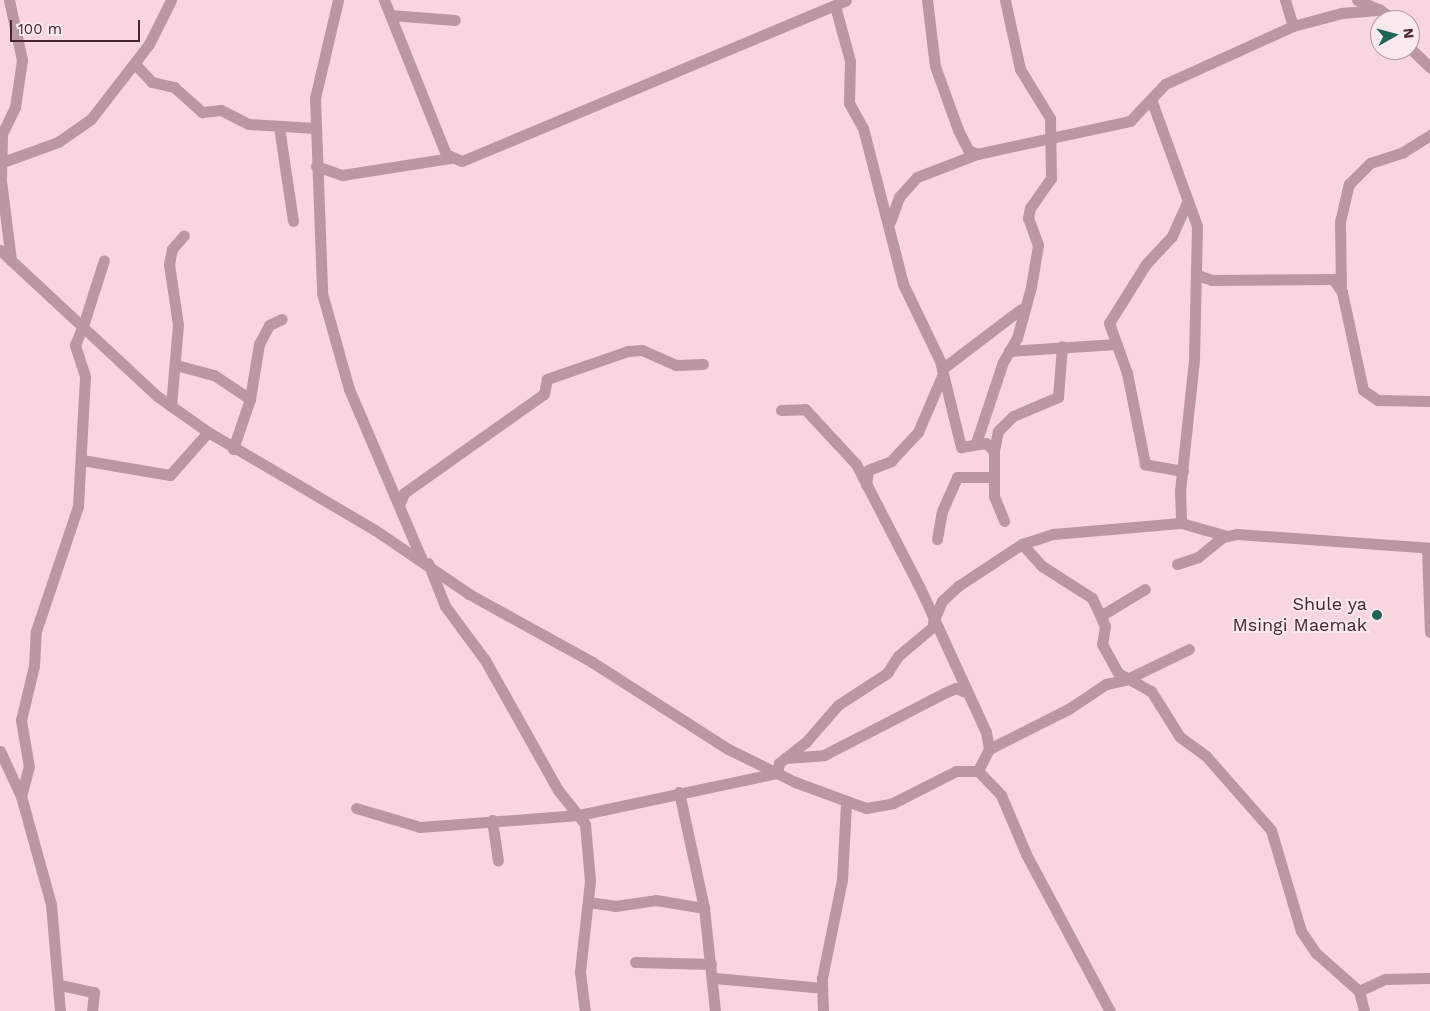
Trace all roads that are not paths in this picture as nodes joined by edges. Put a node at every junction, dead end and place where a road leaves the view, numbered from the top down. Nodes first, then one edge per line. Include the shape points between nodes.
1 (9, 0) edge
2 (171, 0) edge
3 (338, 0) edge
4 (384, 0) edge
5 (846, 0) edge
6 (927, 0) edge
7 (1005, 0) edge
8 (1357, 0) edge
9 (1286, 5) edge
10 (835, 6) junction
11 (1373, 10) edge
12 (1370, 13) edge
13 (390, 15) junction
14 (455, 20) dead end
15 (1293, 26) junction
16 (1279, 32) junction
17 (1420, 59) edge
18 (135, 64) junction
19 (1430, 67) edge
20 (1150, 100) junction
21 (279, 127) junction
22 (315, 128) junction
23 (1430, 135) edge
24 (1, 137) edge
25 (1052, 139) junction
26 (977, 154) junction
27 (450, 158) junction
28 (0, 163) edge
29 (316, 166) junction
30 (1188, 200) junction
31 (292, 221) dead end
32 (890, 224) junction
33 (184, 235) dead end
34 (0, 250) edge
35 (11, 260) junction
36 (104, 260) dead end
37 (1197, 275) junction
38 (1342, 292) junction
39 (1021, 309) junction
40 (282, 319) dead end
41 (82, 328) junction
42 (1117, 344) junction
43 (1062, 346) junction
44 (1009, 350) junction
45 (703, 364) dead end
46 (176, 365) junction
47 (942, 373) junction
48 (250, 398) junction
49 (1430, 401) edge
50 (171, 406) junction
51 (781, 410) dead end
52 (986, 422) junction
53 (208, 432) junction
54 (976, 443) junction
55 (992, 447) junction
56 (233, 449) junction
57 (82, 460) junction
58 (1183, 470) junction
59 (994, 477) junction
60 (866, 486) junction
61 (399, 506) junction
62 (1004, 521) dead end
63 (1181, 523) junction
64 (1227, 536) junction
65 (937, 539) dead end
66 (1022, 544) junction
67 (1429, 548) edge
68 (424, 561) junction
69 (1177, 564) dead end
70 (1145, 589) dead end
71 (1102, 615) junction
72 (934, 624) junction
73 (1430, 632) edge
74 (1189, 648) dead end
75 (1125, 680) junction
76 (965, 692) junction
77 (989, 749) junction
78 (0, 751) edge
79 (786, 758) junction
80 (978, 771) junction
81 (777, 772) junction
82 (679, 792) junction
83 (21, 796) junction
84 (846, 804) junction
85 (356, 808) dead end
86 (579, 815) junction
87 (492, 820) junction
88 (498, 861) dead end
89 (588, 902) junction
90 (704, 908) junction
91 (635, 962) dead end
92 (710, 964) junction
93 (715, 978) junction
94 (1430, 978) edge
95 (60, 985) junction
96 (822, 988) junction
97 (1359, 991) junction
98 (60, 1011) edge
99 (92, 1011) edge
100 (585, 1011) edge
101 (715, 1011) edge
102 (822, 1011) edge
103 (1110, 1011) edge
104 (1364, 1011) edge

1 - 24 street via 22,60 15,107
2 - 18 street
3 - 22 street via 318,86
4 - 13 street
5 - 10 street
6 - 26 street via 936,66 958,130 968,150
7 - 25 street via 1020,69 1049,116
8 - 11 street
9 - 15 street
9 - 16 street
10 - 27 street via 708,54 518,141 469,160
10 - 32 street via 850,61 851,109 863,128
12 - 15 street via 1342,12
13 - 14 street
13 - 27 street
15 - 16 street
16 - 20 street via 1165,84
17 - 19 street
18 - 21 street via 152,82 174,87 198,111 221,110 240,122
18 - 28 street via 79,130
20 - 25 street via 1130,121
20 - 30 street
21 - 22 street
21 - 31 street
22 - 29 street
23 - 38 street via 1403,152 1370,163 1349,184 1340,222
24 - 28 street
25 - 26 street
25 - 39 street via 1051,178 1028,213 1038,245
26 - 32 street via 917,178 899,197
27 - 29 street via 342,175
28 - 35 street
29 - 61 street via 318,252 328,327 362,425
30 - 37 street via 1197,226
30 - 42 street via 1172,236 1146,264 1109,323
32 - 47 street via 903,284
33 - 46 street via 172,249 169,264 178,325
34 - 35 street
35 - 41 street
36 - 41 street
37 - 38 street via 1212,280 1323,275 1336,281
37 - 58 street via 1191,416
38 - 49 street via 1363,390 1378,400
39 - 44 street via 1017,338
39 - 47 street
40 - 48 street via 264,331
41 - 50 street
41 - 57 street via 75,345 85,376 80,412
42 - 43 street
42 - 58 street via 1127,373 1145,464
43 - 44 street
43 - 55 street via 1058,397 1013,416 998,431
44 - 52 street
45 - 61 street via 676,364 642,350 628,350 547,379 544,394 404,493
46 - 48 street via 214,375
46 - 50 street
47 - 54 street via 960,444 966,449
47 - 60 street via 918,432 891,461 868,470
48 - 56 street
50 - 53 street
51 - 60 street via 801,408 815,418 846,450
52 - 54 street
52 - 55 street
53 - 56 street
53 - 57 street via 170,476
54 - 55 street
55 - 59 street
56 - 68 street
57 - 83 street via 74,519 36,631 34,666 21,720 29,766
58 - 63 street
59 - 62 street via 996,504
59 - 65 street via 957,477 942,511
60 - 72 street
61 - 68 street
63 - 64 street
63 - 66 street via 1084,528
64 - 67 street via 1265,534
64 - 69 street via 1198,557
66 - 71 street via 1064,582 1088,594
66 - 72 street via 948,594
67 - 73 street
68 - 81 street via 469,594 592,662 728,749
68 - 86 street via 445,606 481,654 558,790
70 - 71 street
71 - 75 street via 1105,629 1102,644
72 - 76 street
72 - 79 street via 898,656 886,673 848,696
74 - 75 street
75 - 77 street via 1106,684 1070,708
75 - 97 street via 1151,691 1180,737 1206,756 1255,808 1275,838 1304,936 1316,953
76 - 77 street
76 - 79 street via 956,688 944,693 824,755
77 - 80 street
78 - 83 street
79 - 81 street
80 - 84 street via 956,771 893,803 866,808
80 - 103 street via 1001,795 1026,854
81 - 82 street
81 - 84 street
82 - 86 street
82 - 90 street
83 - 95 street via 51,904
84 - 96 street via 842,880 826,946
85 - 87 street via 420,827
86 - 87 street
86 - 89 street via 589,846
87 - 88 street
89 - 90 street via 615,906 656,900
89 - 100 street via 580,972
90 - 92 street
91 - 92 street
92 - 93 street
93 - 96 street
93 - 101 street
94 - 97 street via 1385,979
95 - 98 street
95 - 99 street via 94,992
96 - 102 street
97 - 104 street

